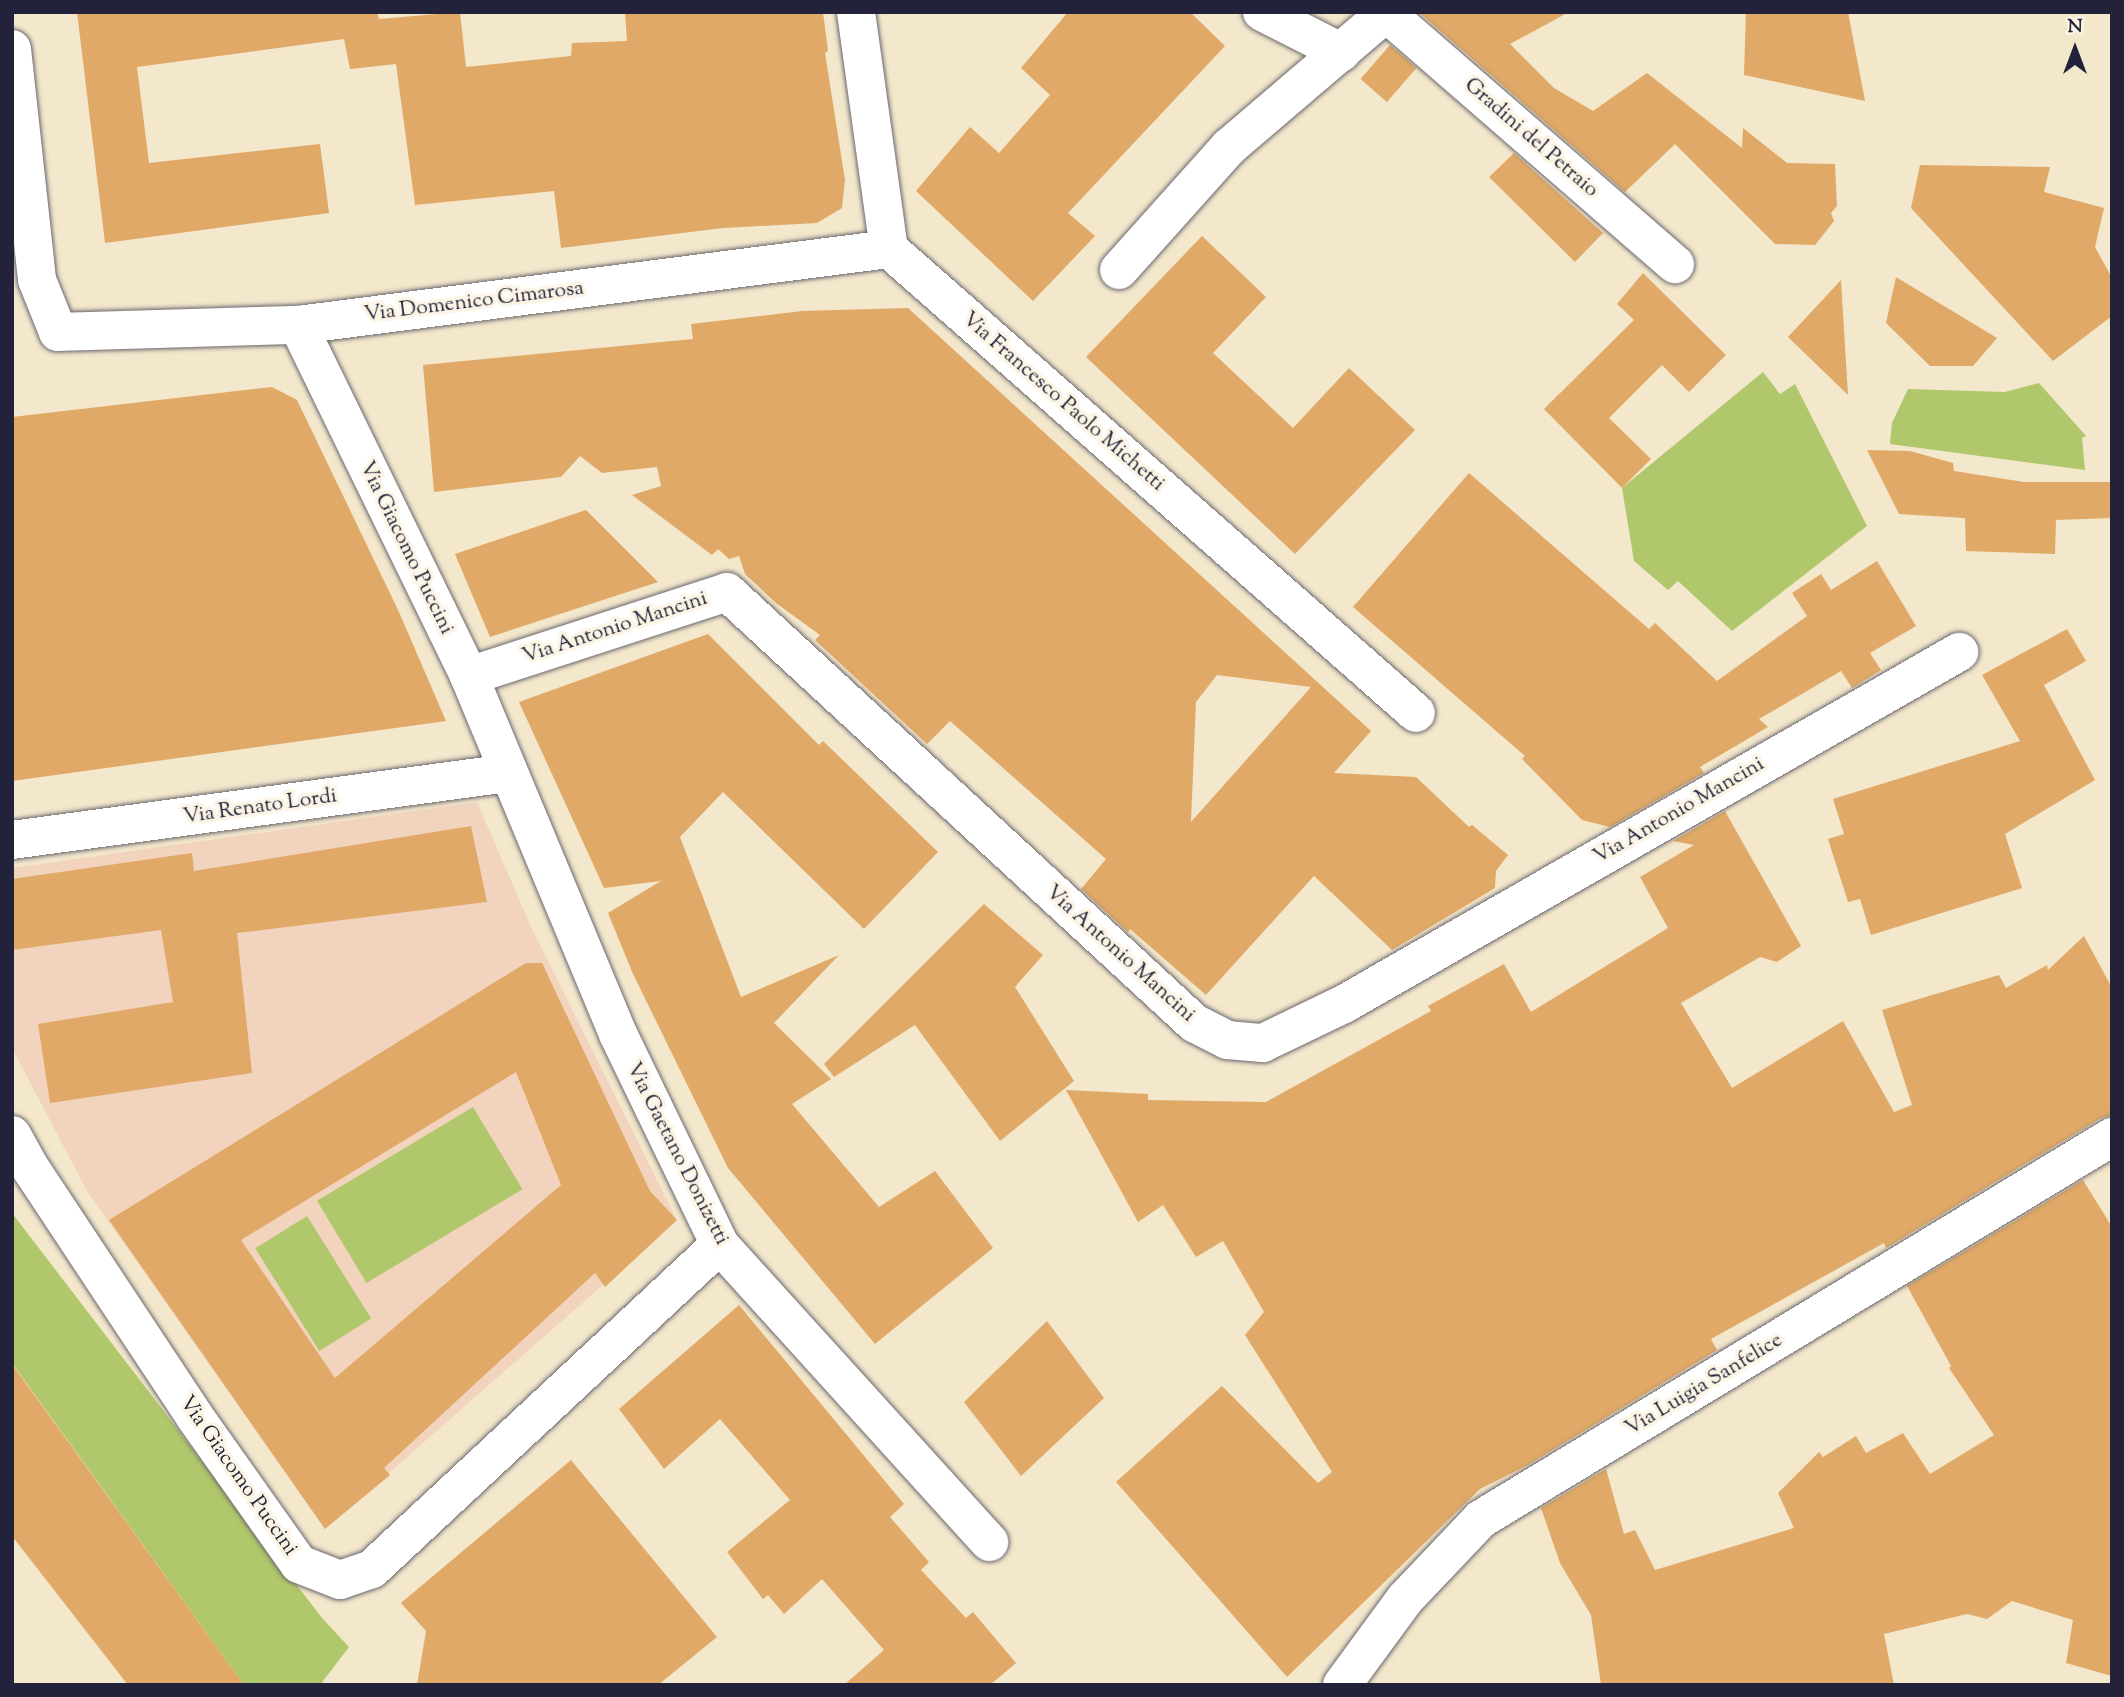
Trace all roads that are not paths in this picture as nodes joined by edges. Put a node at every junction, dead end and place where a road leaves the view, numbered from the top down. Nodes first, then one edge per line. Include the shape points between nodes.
1 (856, 12) edge
2 (1262, 12) edge
3 (1387, 12) edge
4 (12, 49) edge
5 (1340, 52) junction
6 (889, 249) junction
7 (1675, 264) dead end
8 (1119, 270) dead end
9 (298, 325) junction
10 (1959, 652) dead end
11 (469, 676) junction
12 (1416, 712) dead end
13 (508, 773) junction
14 (12, 840) edge
15 (12, 1135) edge
16 (2112, 1137) edge
17 (720, 1245) junction
18 (989, 1542) dead end
19 (1342, 1685) edge

1 - 6 street
2 - 5 street
3 - 5 street
3 - 7 street, Gradini del Petraio
4 - 9 street, Via Domenico Cimarosa via 37,280 58,332
5 - 8 street via 1229,148
6 - 9 street, Via Domenico Cimarosa
6 - 12 street, Via Francesco Paolo Michetti
9 - 11 street, Via Giacomo Puccini
10 - 11 street, Via Antonio Mancini via 1344,1004 1263,1043 1227,1040 1194,1023 727,592
11 - 13 street, Via Giacomo Puccini
13 - 14 street, Via Renato Lordi
13 - 17 street, Via Gaetano Donizetti via 618,1034
15 - 17 street, Via Giacomo Puccini via 188,1406 299,1563 341,1580 372,1569
16 - 19 street, Via Luigia Sanfelice via 1480,1519 1405,1599
17 - 18 street, Via Gaetano Donizetti

